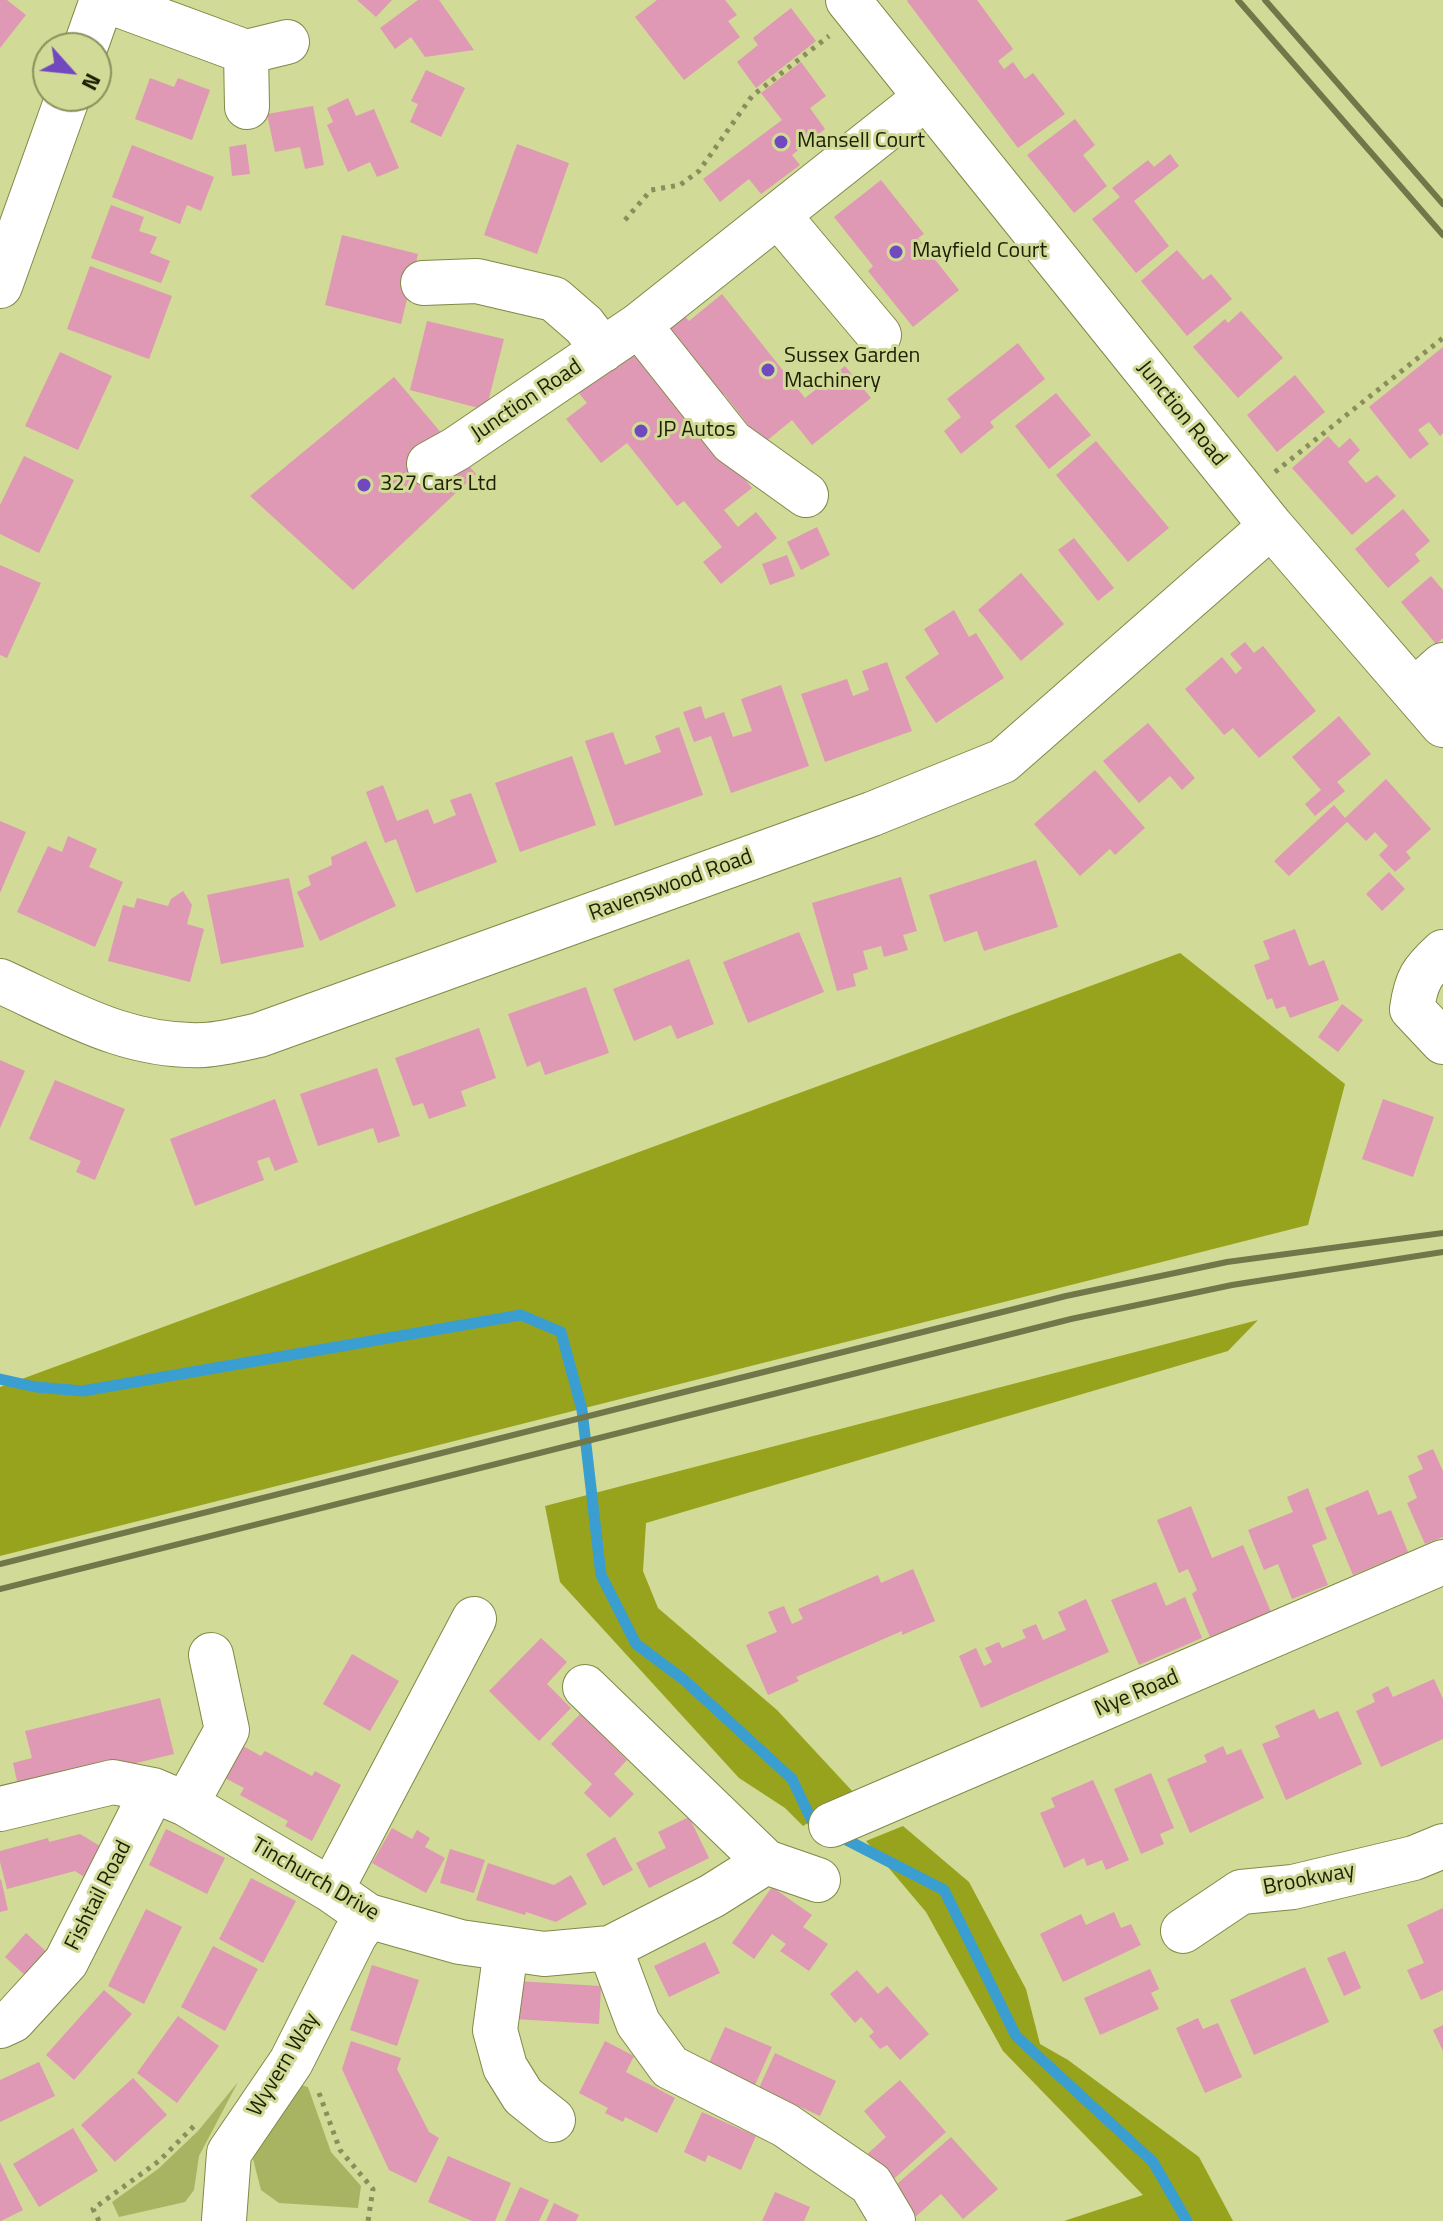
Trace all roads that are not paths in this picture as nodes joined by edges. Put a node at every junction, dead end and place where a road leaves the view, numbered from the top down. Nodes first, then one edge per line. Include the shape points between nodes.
1 (104, 0) edge
2 (853, 7) edge
3 (91, 32) edge
4 (925, 98) junction
5 (247, 107) dead end
6 (62, 112) edge
7 (778, 215) junction
8 (423, 283) dead end
9 (0, 286) edge
10 (639, 325) junction
11 (879, 335) dead end
12 (603, 350) junction
13 (429, 464) dead end
14 (806, 495) dead end
15 (1259, 511) junction
16 (1429, 678) edge
17 (1443, 725) edge
18 (1443, 952) edge
19 (0, 981) edge
20 (1443, 1042) edge
21 (1443, 1562) edge
22 (474, 1619) dead end
23 (211, 1655) dead end
24 (585, 1687) dead end
25 (170, 1797) junction
26 (0, 1809) edge
27 (831, 1825) dead end
28 (1443, 1846) edge
29 (766, 1862) junction
30 (818, 1880) dead end
31 (331, 1890) junction
32 (368, 1916) junction
33 (1183, 1931) dead end
34 (610, 1948) junction
35 (506, 1949) junction
36 (0, 2026) edge
37 (553, 2120) dead end
38 (222, 2221) edge
39 (231, 2221) edge
40 (893, 2221) edge

1 - 3 street
1 - 5 street via 267,47
2 - 4 street, Junction Road
4 - 7 street, Junction Road
4 - 15 street, Junction Road
6 - 9 street
7 - 10 street, Junction Road
7 - 11 street
8 - 12 street via 477,281 554,299
10 - 12 street, Junction Road
10 - 14 street via 732,442
12 - 13 street, Junction Road
15 - 16 street, Junction Road
15 - 19 street, Ravenswood Road via 1003,761 872,814 259,1035 206,1045 157,1044 119,1035
16 - 17 street, Junction Road
18 - 20 street via 1424,970 1412,1009
21 - 27 street, Nye Road
22 - 31 street
23 - 25 street, Fishtail Road via 227,1730
24 - 29 street
25 - 26 street, Tinchurch Drive via 113,1782
25 - 31 street, Tinchurch Drive
25 - 36 street, Fishtail Road via 66,1962 13,2020
28 - 33 street, Brookway via 1293,1887 1241,1892
29 - 30 street
29 - 34 street, Tinchurch Drive
31 - 32 street, Tinchurch Drive
32 - 35 street, Tinchurch Drive
32 - 38 street, Wyvern Way via 291,2062 229,2153
34 - 35 street, Tinchurch Drive via 544,1954
34 - 40 street via 638,2023 670,2067 785,2125 871,2184
35 - 37 street via 495,2030 505,2067 523,2096
38 - 39 street, Wyvern Way

